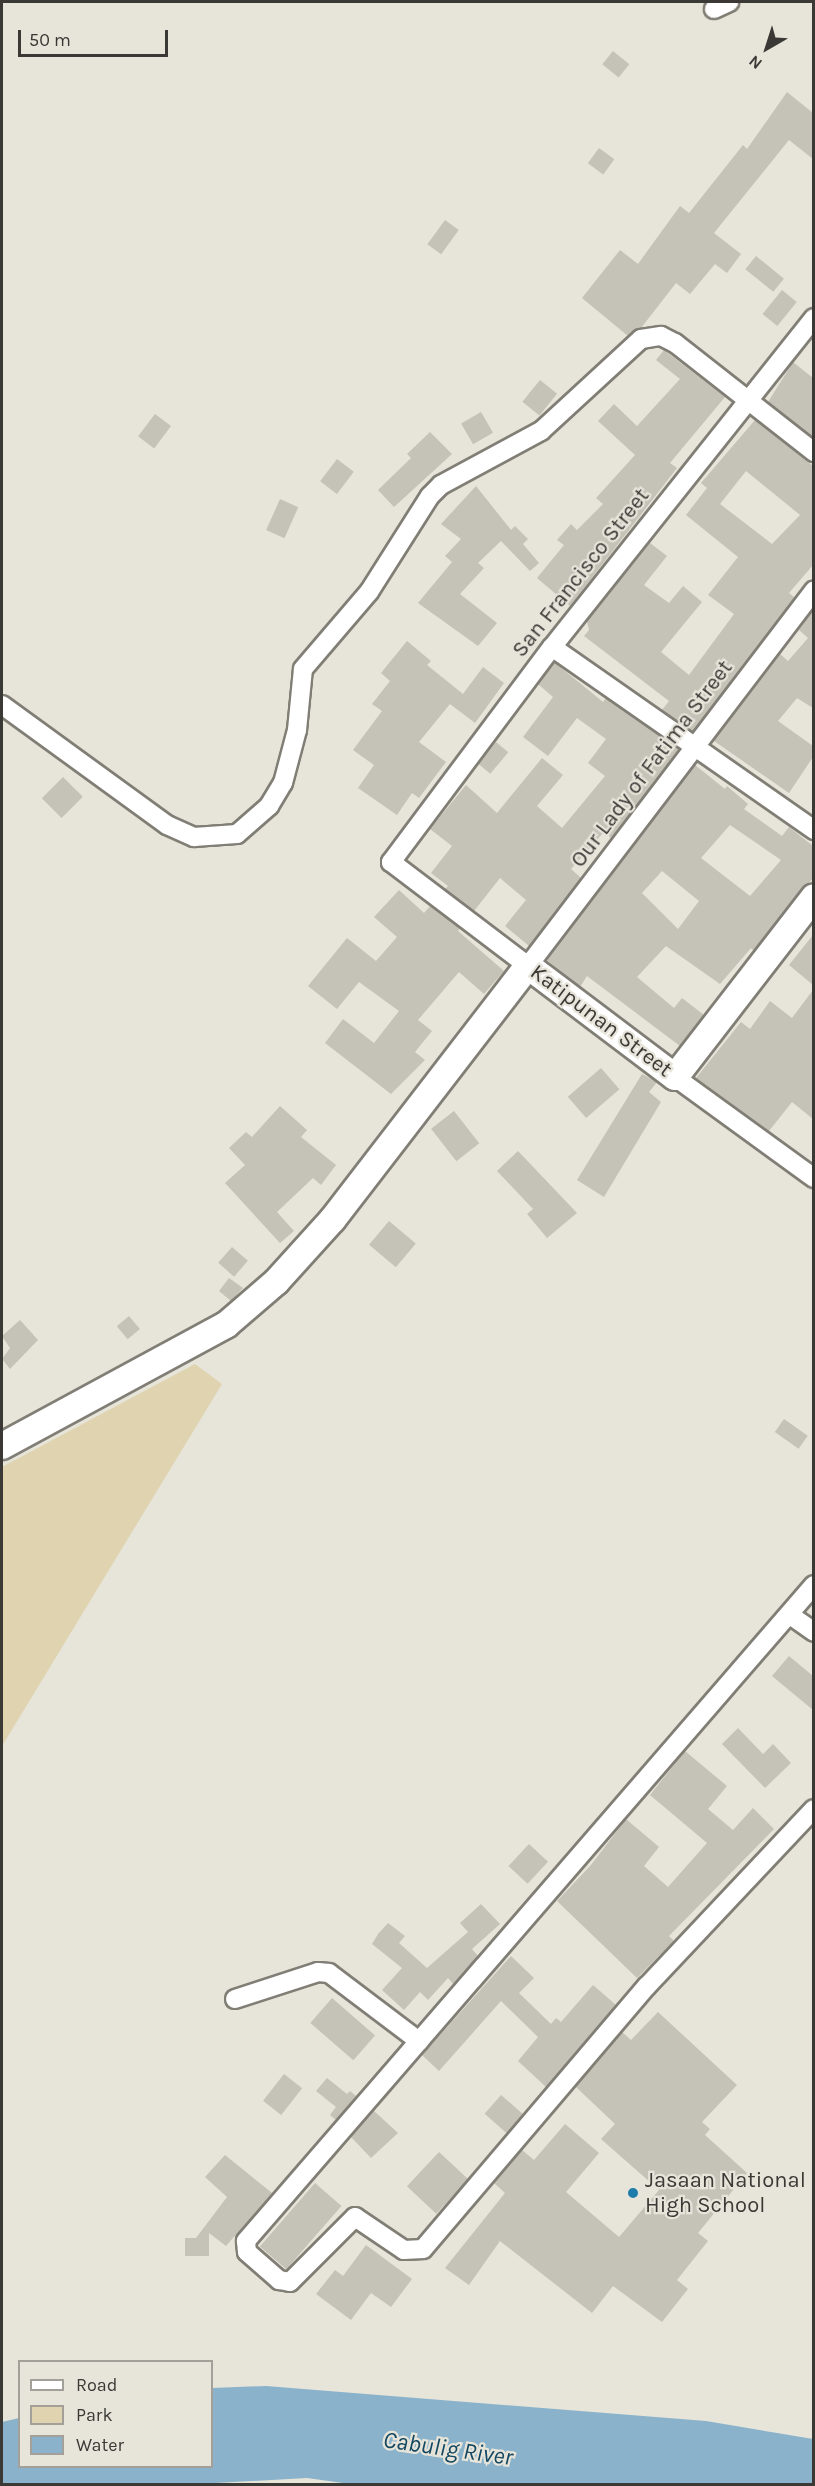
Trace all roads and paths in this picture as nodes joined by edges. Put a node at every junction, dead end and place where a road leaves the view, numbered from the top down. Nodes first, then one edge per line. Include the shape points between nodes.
1 (813, 318) edge
2 (748, 400) junction
3 (813, 452) edge
4 (813, 591) edge
5 (552, 647) junction
6 (2, 705) edge
7 (694, 747) junction
8 (813, 830) edge
9 (391, 862) joint
10 (813, 897) edge
11 (528, 966) junction
12 (675, 1077) junction
13 (813, 1178) edge
14 (2, 1446) edge
15 (813, 1586) edge
16 (790, 1615) junction
17 (813, 1632) edge
18 (813, 1809) edge
19 (236, 1999) dead end
20 (419, 2041) junction

1 - 2 street, San Francisco Street
2 - 3 street
2 - 5 street, San Francisco Street
2 - 6 street via 675,343 661,336 641,339 541,431 441,484 369,592 303,669 297,730 283,783 269,806 237,834 195,837 167,825
4 - 7 street, Our Lady of Fatima Street
5 - 7 street
5 - 9 street, San Francisco Street
7 - 8 street
7 - 11 street, Our Lady of Fatima Street
9 - 11 street, Katipunan Street
10 - 12 street
11 - 12 street, Katipunan Street
11 - 14 street via 333,1219 276,1282 226,1325
12 - 13 street, Katipunan Street
15 - 16 street
16 - 17 street
16 - 20 street
18 - 20 street via 647,1986 423,2249 404,2250 361,2219 351,2217 290,2282 279,2280 244,2245
19 - 20 street via 318,1972 329,1973

